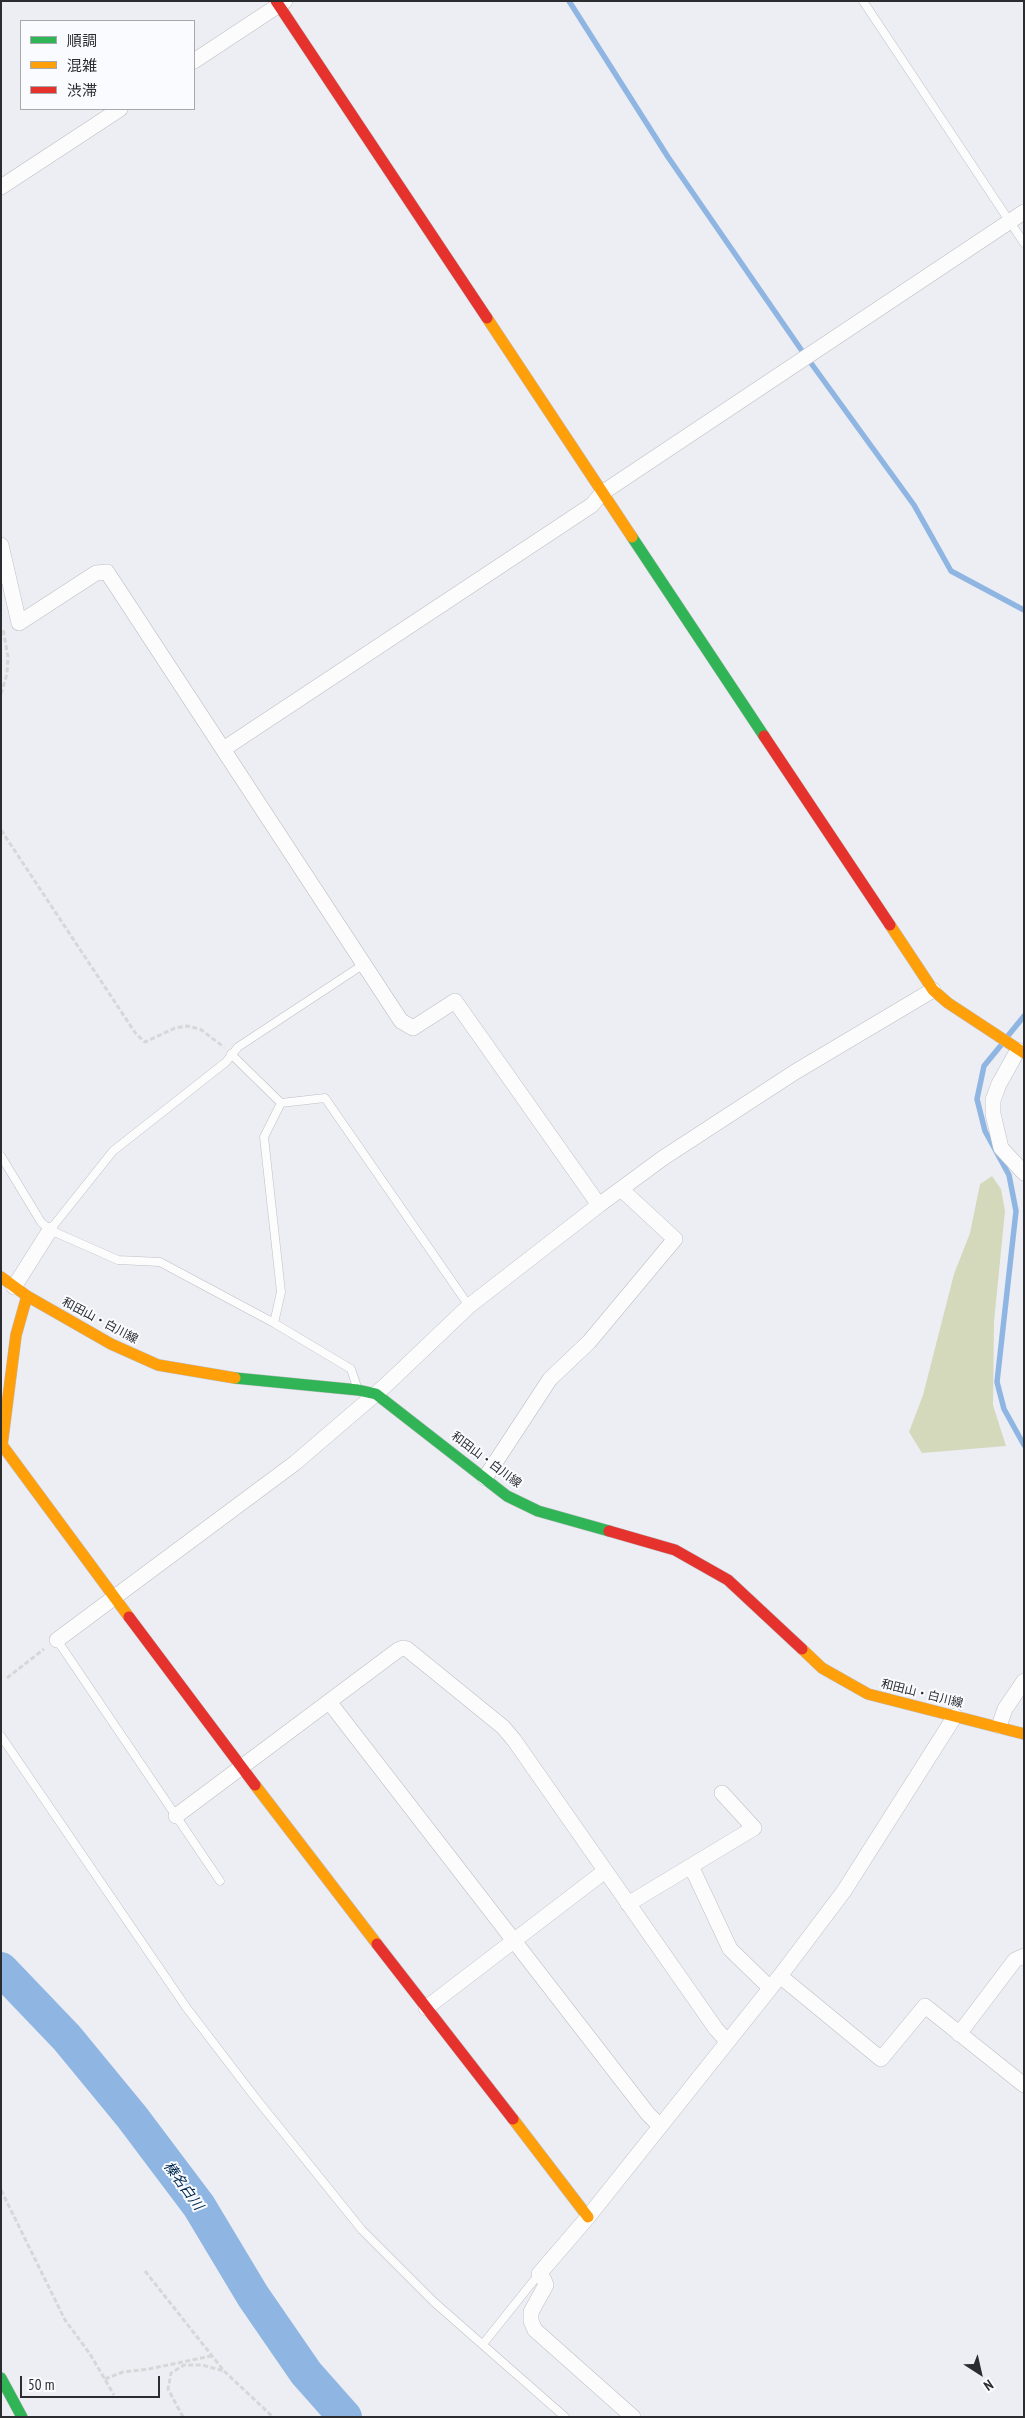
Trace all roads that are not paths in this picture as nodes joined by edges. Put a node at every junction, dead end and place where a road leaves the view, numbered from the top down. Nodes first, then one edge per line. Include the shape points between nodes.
1 (863, 1) edge
2 (280, 3) edge
3 (195, 60) edge
4 (118, 110) edge
5 (1, 187) edge
6 (1024, 212) edge
7 (1009, 222) junction
8 (1024, 243) edge
9 (602, 493) junction
10 (1, 545) edge
11 (225, 748) junction
12 (364, 964) junction
13 (933, 990) junction
14 (1019, 1050) edge
15 (231, 1054) junction
16 (281, 1103) junction
17 (1, 1156) edge
18 (1024, 1173) edge
19 (621, 1189) junction
20 (599, 1205) junction
21 (50, 1230) junction
22 (1, 1277) edge
23 (14, 1287) junction
24 (27, 1296) junction
25 (469, 1306) junction
26 (274, 1323) junction
27 (358, 1390) junction
28 (376, 1394) junction
29 (485, 1478) junction
30 (113, 1598) junction
31 (57, 1640) joint
32 (1024, 1681) edge
33 (330, 1702) junction
34 (955, 1716) junction
35 (999, 1726) junction
36 (1024, 1734) edge
37 (1, 1736) edge
38 (242, 1769) junction
39 (722, 1793) dead end
40 (176, 1816) junction
41 (690, 1866) junction
42 (605, 1872) junction
43 (220, 1881) dead end
44 (628, 1904) junction
45 (514, 1941) junction
46 (1024, 1956) edge
47 (775, 1982) junction
48 (426, 2008) junction
49 (959, 2034) junction
50 (727, 2041) junction
51 (1024, 2085) edge
52 (660, 2126) junction
53 (588, 2217) junction
54 (539, 2274) junction
55 (483, 2344) junction
56 (1, 2378) edge
57 (22, 2417) edge
58 (565, 2417) edge
59 (633, 2417) edge

1 - 7 lane
2 - 3 street
2 - 9 street
4 - 5 street
6 - 7 street
7 - 8 lane
7 - 9 street
9 - 11 street via 584,510
9 - 13 street
10 - 11 street via 19,623 96,573 107,572
11 - 12 street
12 - 15 lane
12 - 20 street via 402,1021 413,1028 455,1001
13 - 14 street via 948,1004
13 - 19 street via 795,1072
14 - 18 street via 999,1084 993,1100 993,1114 1001,1148
15 - 16 lane
15 - 21 lane via 226,1062 113,1151
16 - 25 lane via 325,1098
16 - 26 lane via 264,1137 281,1292
17 - 21 lane via 41,1222
19 - 20 street
19 - 29 street via 675,1239 589,1342 550,1379
20 - 25 street
21 - 23 street
21 - 26 lane via 118,1260 160,1262
22 - 23 street, 和田山・白川線
23 - 24 street, 和田山・白川線
24 - 27 street, 和田山・白川線 via 111,1344 158,1365 222,1377
24 - 30 street via 16,1335 2,1445
25 - 28 street
26 - 27 lane via 351,1369
27 - 28 street, 和田山・白川線
28 - 29 street, 和田山・白川線
28 - 30 street via 295,1463
29 - 34 street, 和田山・白川線 via 507,1496 538,1511 676,1550 728,1580 822,1668 868,1694
30 - 31 street
30 - 38 street
31 - 40 lane
32 - 35 street via 1005,1709
33 - 38 street
33 - 42 street via 398,1650 407,1649 503,1727
33 - 45 street
34 - 35 street, 和田山・白川線
34 - 47 street via 844,1891
35 - 36 street, 和田山・白川線
37 - 55 lane via 186,2007 254,2096 362,2230 397,2267
38 - 40 street
38 - 48 street
39 - 41 street via 754,1828
40 - 43 lane
41 - 44 street
41 - 47 street via 730,1949
42 - 44 street
42 - 45 street
44 - 50 street
45 - 48 street
45 - 52 street
46 - 49 street via 1015,1960
47 - 49 street via 881,2059 926,2006
47 - 50 street
48 - 53 street
49 - 51 street
50 - 52 street
52 - 53 street
53 - 54 street
54 - 55 lane
54 - 59 street via 546,2285 531,2312 535,2330
55 - 58 lane
56 - 57 street

